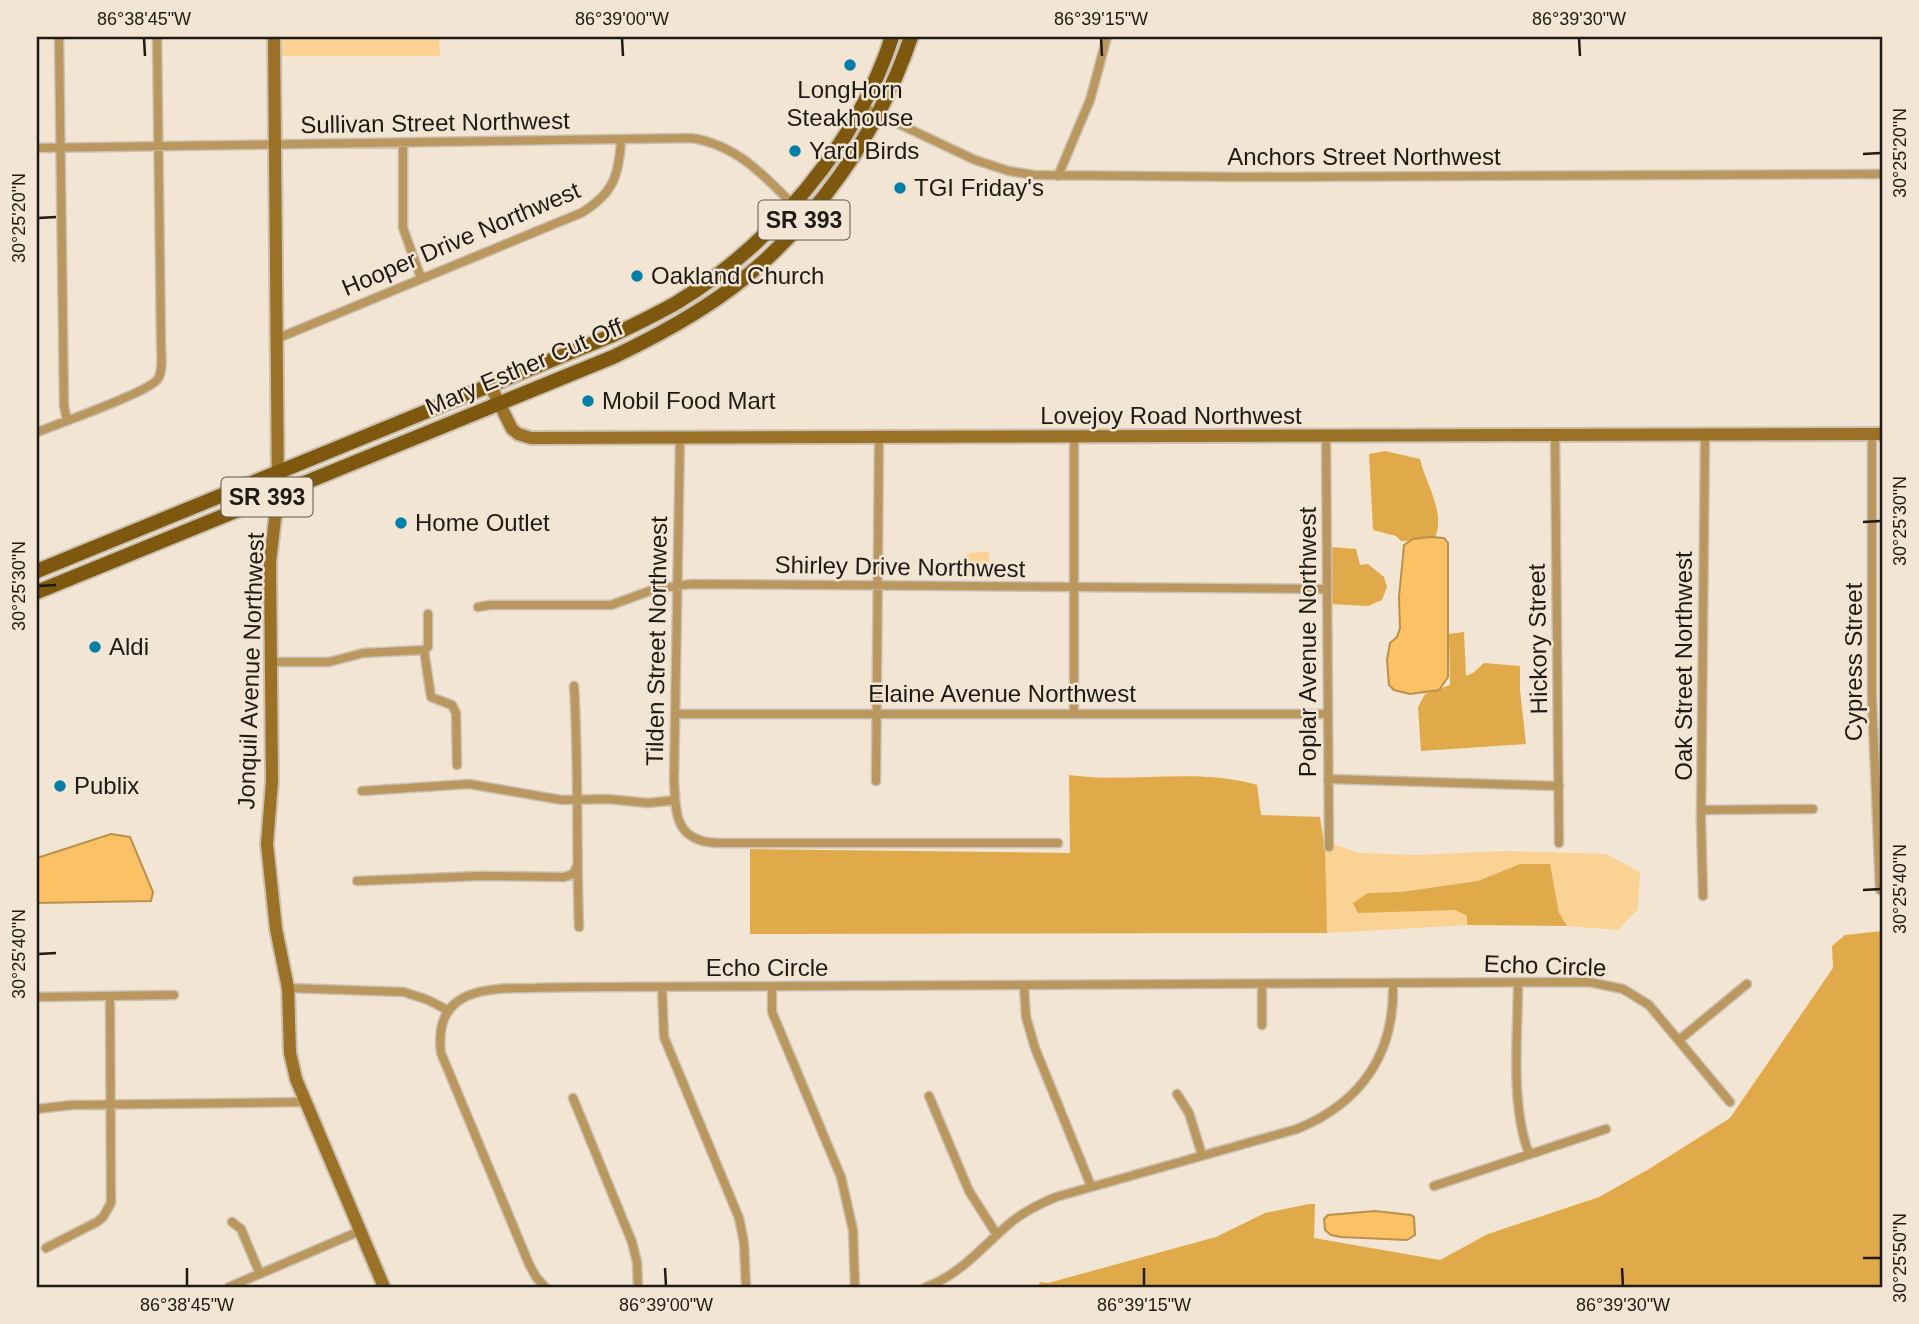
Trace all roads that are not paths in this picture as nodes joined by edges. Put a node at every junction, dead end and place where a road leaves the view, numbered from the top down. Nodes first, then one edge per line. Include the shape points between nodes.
1 (58, 37) edge
2 (157, 37) edge
3 (274, 37) edge
4 (892, 37) edge
5 (911, 37) edge
6 (1107, 37) edge
7 (861, 106) junction
8 (877, 114) junction
9 (621, 140) junction
10 (403, 143) junction
11 (275, 145) junction
12 (158, 146) junction
13 (37, 148) edge
14 (60, 148) junction
15 (1882, 174) edge
16 (1058, 176) junction
17 (793, 204) junction
18 (806, 218) junction
19 (421, 278) junction
20 (684, 297) junction
21 (695, 313) junction
22 (276, 339) junction
23 (490, 386) junction
24 (499, 404) junction
25 (67, 420) junction
26 (37, 432) edge
27 (1877, 434) edge
28 (1555, 435) junction
29 (1705, 435) junction
30 (1326, 436) junction
31 (879, 437) junction
32 (1074, 437) junction
33 (680, 438) junction
34 (278, 473) junction
35 (278, 493) junction
36 (61, 561) junction
37 (37, 571) edge
38 (68, 579) junction
39 (678, 585) junction
40 (876, 586) junction
41 (1075, 588) junction
42 (1326, 589) junction
43 (37, 592) edge
44 (478, 607) dead end
45 (428, 614) dead end
46 (424, 650) junction
47 (271, 662) junction
48 (574, 686) dead end
49 (676, 713) junction
50 (876, 713) junction
51 (1074, 713) junction
52 (1327, 714) junction
53 (457, 765) dead end
54 (1328, 779) junction
55 (876, 781) dead end
56 (1559, 786) junction
57 (362, 791) dead end
58 (578, 800) junction
59 (675, 800) junction
60 (1813, 809) dead end
61 (1702, 810) junction
62 (1058, 843) dead end
63 (1559, 843) dead end
64 (1329, 847) dead end
65 (577, 866) junction
66 (357, 881) dead end
67 (1880, 890) dead end
68 (1703, 897) dead end
69 (579, 927) dead end
70 (1518, 983) junction
71 (1393, 984) junction
72 (1747, 984) dead end
73 (1262, 985) junction
74 (1024, 986) junction
75 (662, 987) junction
76 (772, 987) junction
77 (288, 988) junction
78 (174, 995) dead end
79 (110, 996) junction
80 (37, 997) edge
81 (449, 1011) junction
82 (1262, 1025) dead end
83 (1679, 1040) junction
84 (1177, 1094) dead end
85 (929, 1096) dead end
86 (573, 1098) dead end
87 (305, 1102) junction
88 (1730, 1102) dead end
89 (111, 1105) junction
90 (37, 1109) edge
91 (1605, 1129) dead end
92 (1529, 1154) junction
93 (1202, 1155) junction
94 (1091, 1186) junction
95 (1434, 1186) dead end
96 (232, 1222) dead end
97 (360, 1231) junction
98 (997, 1235) junction
99 (46, 1248) dead end
100 (260, 1274) junction
101 (229, 1287) edge
102 (384, 1287) edge
103 (545, 1287) edge
104 (638, 1287) edge
105 (746, 1287) edge
106 (855, 1287) edge
107 (926, 1287) edge

1 - 14 street
2 - 12 street
3 - 11 street, Jonquil Avenue Northwest
4 - 7 main road, Mary Esther Cut Off / SR 393
5 - 8 main road, Mary Esther Cut Off / SR 393
6 - 16 street via 1090,100
7 - 8 street, Anchors Street Northwest
7 - 17 main road, Mary Esther Cut Off / SR 393 via 830,157
8 - 16 street, Anchors Street Northwest via 992,166
8 - 18 main road, Mary Esther Cut Off / SR 393
9 - 10 street, Sullivan Street Northwest
9 - 17 street, Sullivan Street Northwest via 691,138 718,144 738,154
9 - 19 street, Hooper Drive Northwest via 613,182 593,205
10 - 11 street, Sullivan Street Northwest
10 - 19 street via 403,228
11 - 12 street, Sullivan Street Northwest
11 - 22 street, Jonquil Avenue Northwest
12 - 14 street, Sullivan Street Northwest
12 - 25 street via 159,377 155,383
13 - 14 street, Sullivan Street Northwest
14 - 25 street
15 - 16 street, Anchors Street Northwest
17 - 18 street, Sullivan Street Northwest
17 - 20 main road, Mary Esther Cut Off / SR 393 via 752,246
18 - 21 main road, Mary Esther Cut Off / SR 393 via 743,279
19 - 22 street, Hooper Drive Northwest
20 - 21 main road
20 - 23 main road, Mary Esther Cut Off / SR 393 via 613,335
21 - 24 main road, Mary Esther Cut Off / SR 393 via 613,357
22 - 34 street, Jonquil Avenue Northwest
23 - 24 street, Lovejoy Road Northwest
23 - 34 main road, Mary Esther Cut Off / SR 393
24 - 33 street, Lovejoy Road Northwest via 512,429 531,438
24 - 35 main road, Mary Esther Cut Off / SR 393
25 - 26 street
27 - 29 street, Lovejoy Road Northwest
27 - 67 street, Cypress Street via 1872,699
28 - 29 street, Lovejoy Road Northwest
28 - 30 street, Lovejoy Road Northwest
28 - 56 street, Hickory Street
29 - 61 street, Oak Street Northwest
30 - 32 street, Lovejoy Road Northwest
30 - 42 street, Poplar Avenue Northwest
31 - 32 street, Lovejoy Road Northwest
31 - 33 street, Lovejoy Road Northwest
31 - 40 street
32 - 41 street
33 - 39 street, Tilden Street Northwest
34 - 35 street, Jonquil Avenue Northwest
34 - 36 main road, Mary Esther Cut Off / SR 393
35 - 38 main road, Mary Esther Cut Off / SR 393
35 - 47 street, Jonquil Avenue Northwest via 270,562
36 - 37 main road, Mary Esther Cut Off / SR 393
36 - 38 main road
38 - 43 main road, Mary Esther Cut Off / SR 393
39 - 40 street, Shirley Drive Northwest
39 - 44 street, Shirley Drive Northwest via 611,605
39 - 49 street, Tilden Street Northwest
40 - 41 street, Shirley Drive Northwest
40 - 50 street
41 - 42 street, Shirley Drive Northwest
41 - 51 street
42 - 52 street, Poplar Avenue Northwest
45 - 46 street via 428,647
46 - 47 street via 363,653 329,662
46 - 53 street via 430,696 452,705 456,713
47 - 77 street, Jonquil Avenue Northwest via 272,782 267,844
48 - 58 street
49 - 50 street, Elaine Avenue Northwest
49 - 59 street, Tilden Street Northwest
50 - 51 street, Elaine Avenue Northwest
50 - 55 street
51 - 52 street, Elaine Avenue Northwest
52 - 54 street, Poplar Avenue Northwest
54 - 56 street
54 - 64 street, Poplar Avenue Northwest
56 - 63 street, Hickory Street
57 - 58 street via 469,784
58 - 59 street
58 - 65 street
59 - 62 street, Tilden Street Northwest via 681,828 693,839 717,843
60 - 61 street
61 - 68 street, Oak Street Northwest
65 - 66 street via 573,874 564,877
65 - 69 street
70 - 71 street, Echo Circle
70 - 83 street, Echo Circle via 1589,982 1623,989 1649,1005
70 - 92 street via 1518,1109
71 - 73 street, Echo Circle
71 - 93 street via 1392,1013 1381,1053 1367,1077 1340,1106 1297,1129
72 - 83 street
73 - 74 street, Echo Circle
73 - 82 street
74 - 76 street, Echo Circle
74 - 94 street via 1028,1029
75 - 76 street, Echo Circle
75 - 81 street, Echo Circle via 484,989
75 - 105 street via 664,1037 740,1217
76 - 106 street via 772,1012 848,1198
77 - 81 street via 389,990
77 - 87 street, Jonquil Avenue Northwest via 290,1053
78 - 79 street
79 - 80 street
79 - 89 street
81 - 103 street via 440,1030 442,1058 529,1264
83 - 88 street, Echo Circle
84 - 93 street via 1189,1113
85 - 98 street via 969,1191
86 - 104 street via 632,1242
87 - 89 street
87 - 97 street, Jonquil Avenue Northwest
89 - 90 street
89 - 99 street via 112,1195 107,1210 97,1222
91 - 92 street
92 - 95 street
93 - 94 street
94 - 98 street via 1040,1204
96 - 100 street via 241,1228
97 - 100 street
97 - 102 street, Jonquil Avenue Northwest
98 - 107 street via 960,1269
100 - 101 street

